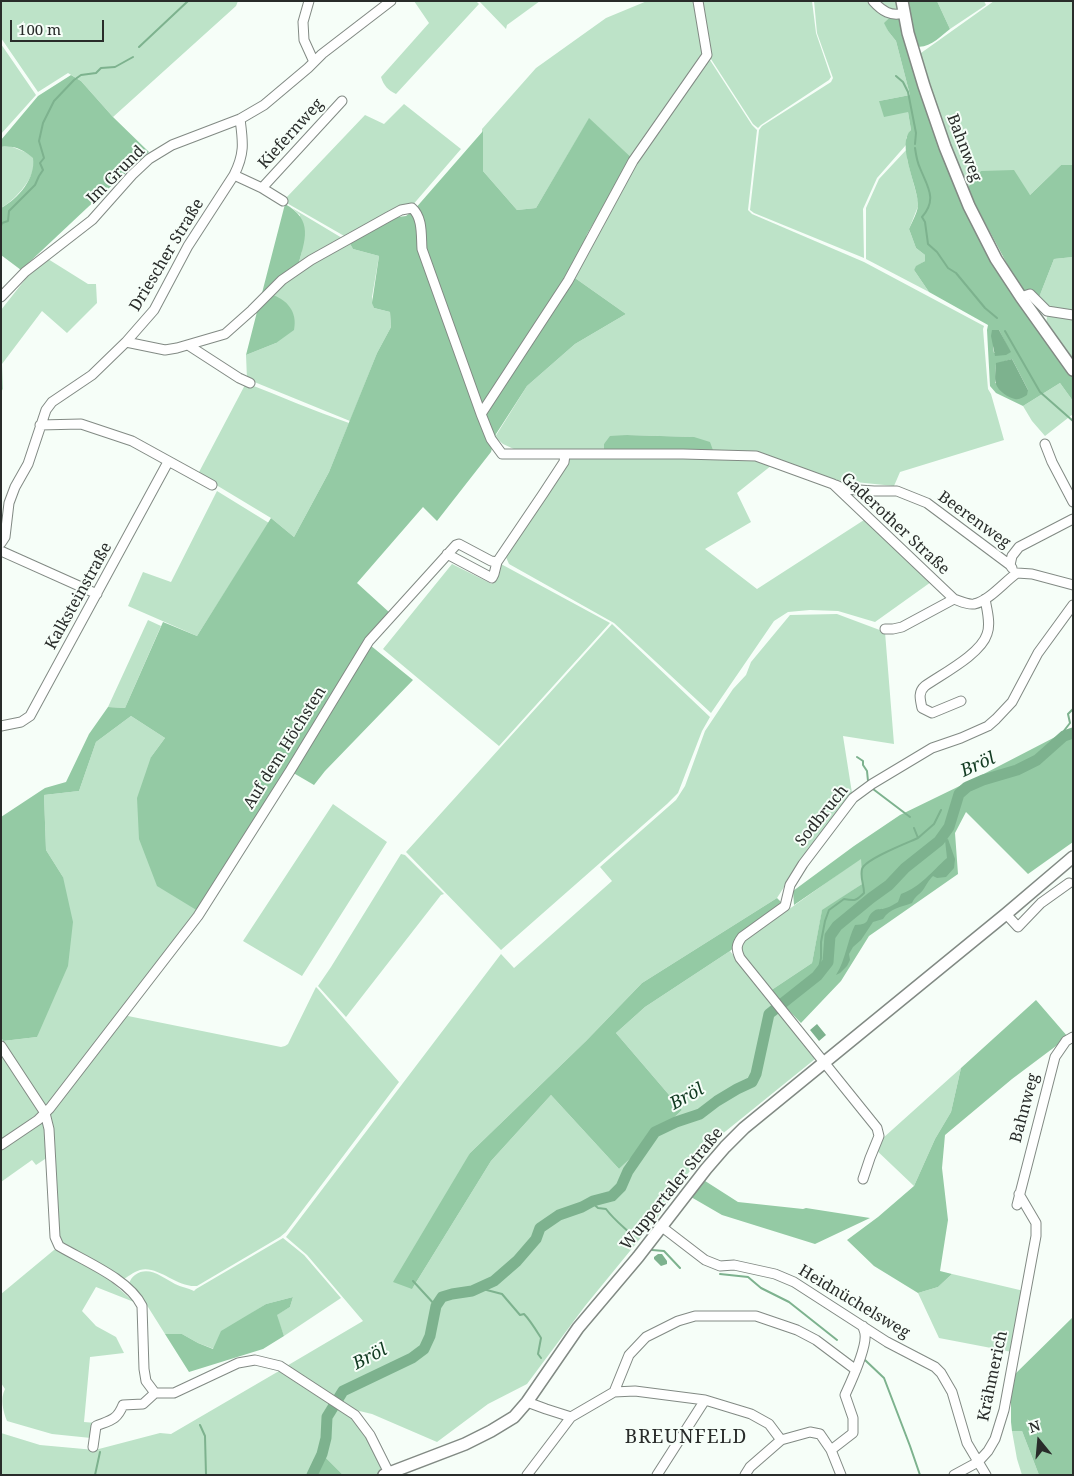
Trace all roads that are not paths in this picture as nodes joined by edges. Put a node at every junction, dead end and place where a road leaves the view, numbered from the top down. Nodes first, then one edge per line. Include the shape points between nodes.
1 (309, 1) edge
2 (391, 1) edge
3 (698, 1) edge
4 (873, 1) edge
5 (902, 1) edge
6 (904, 13) junction
7 (314, 62) junction
8 (342, 101) dead end
9 (240, 119) junction
10 (234, 175) junction
11 (262, 188) junction
12 (283, 202) dead end
13 (1, 297) edge
14 (1021, 297) junction
15 (1073, 315) edge
16 (126, 342) junction
17 (188, 345) junction
18 (1073, 370) edge
19 (250, 383) dead end
20 (481, 414) junction
21 (40, 425) junction
22 (1045, 444) dead end
23 (565, 455) junction
24 (168, 462) junction
25 (833, 484) junction
26 (212, 485) dead end
27 (1, 497) edge
28 (1073, 502) edge
29 (9, 503) junction
30 (1073, 519) edge
31 (1, 542) edge
32 (1, 551) edge
33 (447, 554) junction
34 (497, 562) junction
35 (1010, 565) junction
36 (1017, 573) junction
37 (1073, 586) edge
38 (98, 594) junction
39 (954, 599) junction
40 (985, 600) junction
41 (1073, 605) edge
42 (885, 629) dead end
43 (961, 701) dead end
44 (1, 726) edge
45 (1073, 858) edge
46 (1069, 883) dead end
47 (1006, 914) junction
48 (1073, 1036) edge
49 (1, 1046) edge
50 (825, 1062) junction
51 (45, 1113) junction
52 (1, 1145) edge
53 (863, 1179) dead end
54 (1019, 1194) junction
55 (1017, 1205) dead end
56 (662, 1227) junction
57 (863, 1326) junction
58 (856, 1370) junction
59 (614, 1392) junction
60 (155, 1393) junction
61 (705, 1400) junction
62 (527, 1402) junction
63 (571, 1417) junction
64 (781, 1440) junction
65 (93, 1447) dead end
66 (831, 1450) junction
67 (978, 1462) junction
68 (387, 1474) edge
69 (527, 1475) edge
70 (657, 1475) edge
71 (744, 1475) edge
72 (841, 1475) edge
73 (954, 1475) edge
74 (986, 1475) edge

1 - 7 street via 303,22 304,40
2 - 7 street, Im Grund
3 - 20 street via 707,54 633,161 568,281
4 - 6 street via 888,14
5 - 6 main road, Bahnweg
6 - 14 main road, Bahnweg via 924,86 969,206 996,259
7 - 9 street, Im Grund via 264,105
8 - 11 street, Kiefernweg
9 - 10 street, Driescher Straße via 243,151
9 - 13 street, Im Grund via 172,145 149,159 92,220 25,272
10 - 11 street, Kiefernweg
10 - 16 street, Driescher Straße via 188,246 154,310
11 - 12 street, Kiefernweg
14 - 15 street via 1030,294 1047,311
14 - 18 main road, Bahnweg
16 - 17 street via 166,350
16 - 21 street, Driescher Straße via 92,375 52,402
17 - 19 street
17 - 20 street via 225,334 282,280 311,260 401,210 412,208 420,222 422,249
20 - 23 street, Gaderother Straße via 491,439 502,454
21 - 24 street via 81,424 132,441
21 - 29 street, Driescher Straße via 28,464
22 - 28 street
23 - 25 street, Gaderother Straße via 756,456
23 - 34 street via 564,462
24 - 26 street
24 - 38 street, Kalksteinstraße
25 - 35 street, Beerenweg via 845,489 896,491 927,503
25 - 39 street, Gaderother Straße
27 - 29 street
29 - 31 street, Driescher Straße via 5,537
30 - 35 street via 1019,547
32 - 38 street
33 - 34 street via 459,544
33 - 34 street via 492,578
33 - 51 street, Auf dem Höchsten via 369,641 198,916
35 - 36 street, Beerenweg
36 - 37 street
36 - 40 street
38 - 44 street, Kalksteinstraße via 30,716 21,722
39 - 40 street, Gaderother Straße via 972,604
39 - 42 street via 902,627
40 - 43 street via 988,633 983,643 974,653 921,690 922,708 932,713
41 - 50 street, Sodbruch via 1038,653 1012,702 996,719 988,726 932,748 853,798 803,864 790,885 785,906 737,943 740,958
45 - 47 main road, Wuppertaler Straße
46 - 47 street via 1041,903 1018,927
47 - 50 main road, Wuppertaler Straße
48 - 54 street, Bahnweg via 1055,1057
49 - 51 street
50 - 53 street, Sodbruch via 877,1128 879,1136
50 - 56 main road, Wuppertaler Straße via 725,1147
51 - 52 street, Auf dem Höchsten
51 - 60 street via 58,1246 109,1274 138,1297 142,1306 146,1381
54 - 55 street, Bahnweg
54 - 67 street, Krähmerich via 1036,1223 1034,1252 1004,1410 988,1452
56 - 57 street, Heidnüchelsweg via 705,1260 720,1266 734,1265 775,1274 794,1282
56 - 62 main road, Wuppertaler Straße via 578,1328
57 - 58 street via 865,1335
57 - 67 street, Heidnüchelsweg via 941,1373 952,1392 967,1442
58 - 59 street via 798,1330 756,1316 695,1316 646,1337 629,1355
58 - 66 street via 845,1395 854,1418 853,1433
59 - 61 street via 636,1391
59 - 63 street
60 - 65 street via 143,1404 123,1405 119,1415 96,1426
60 - 68 street via 174,1393 238,1363 255,1360 280,1366 355,1415 370,1435
61 - 64 street via 751,1414 769,1424
61 - 70 street
62 - 63 street
62 - 68 main road, Wuppertaler Straße via 514,1417 491,1431
63 - 69 street
64 - 66 street via 810,1432 820,1434
64 - 71 street
66 - 72 street
67 - 73 street
67 - 74 street, Heidnüchelsweg

